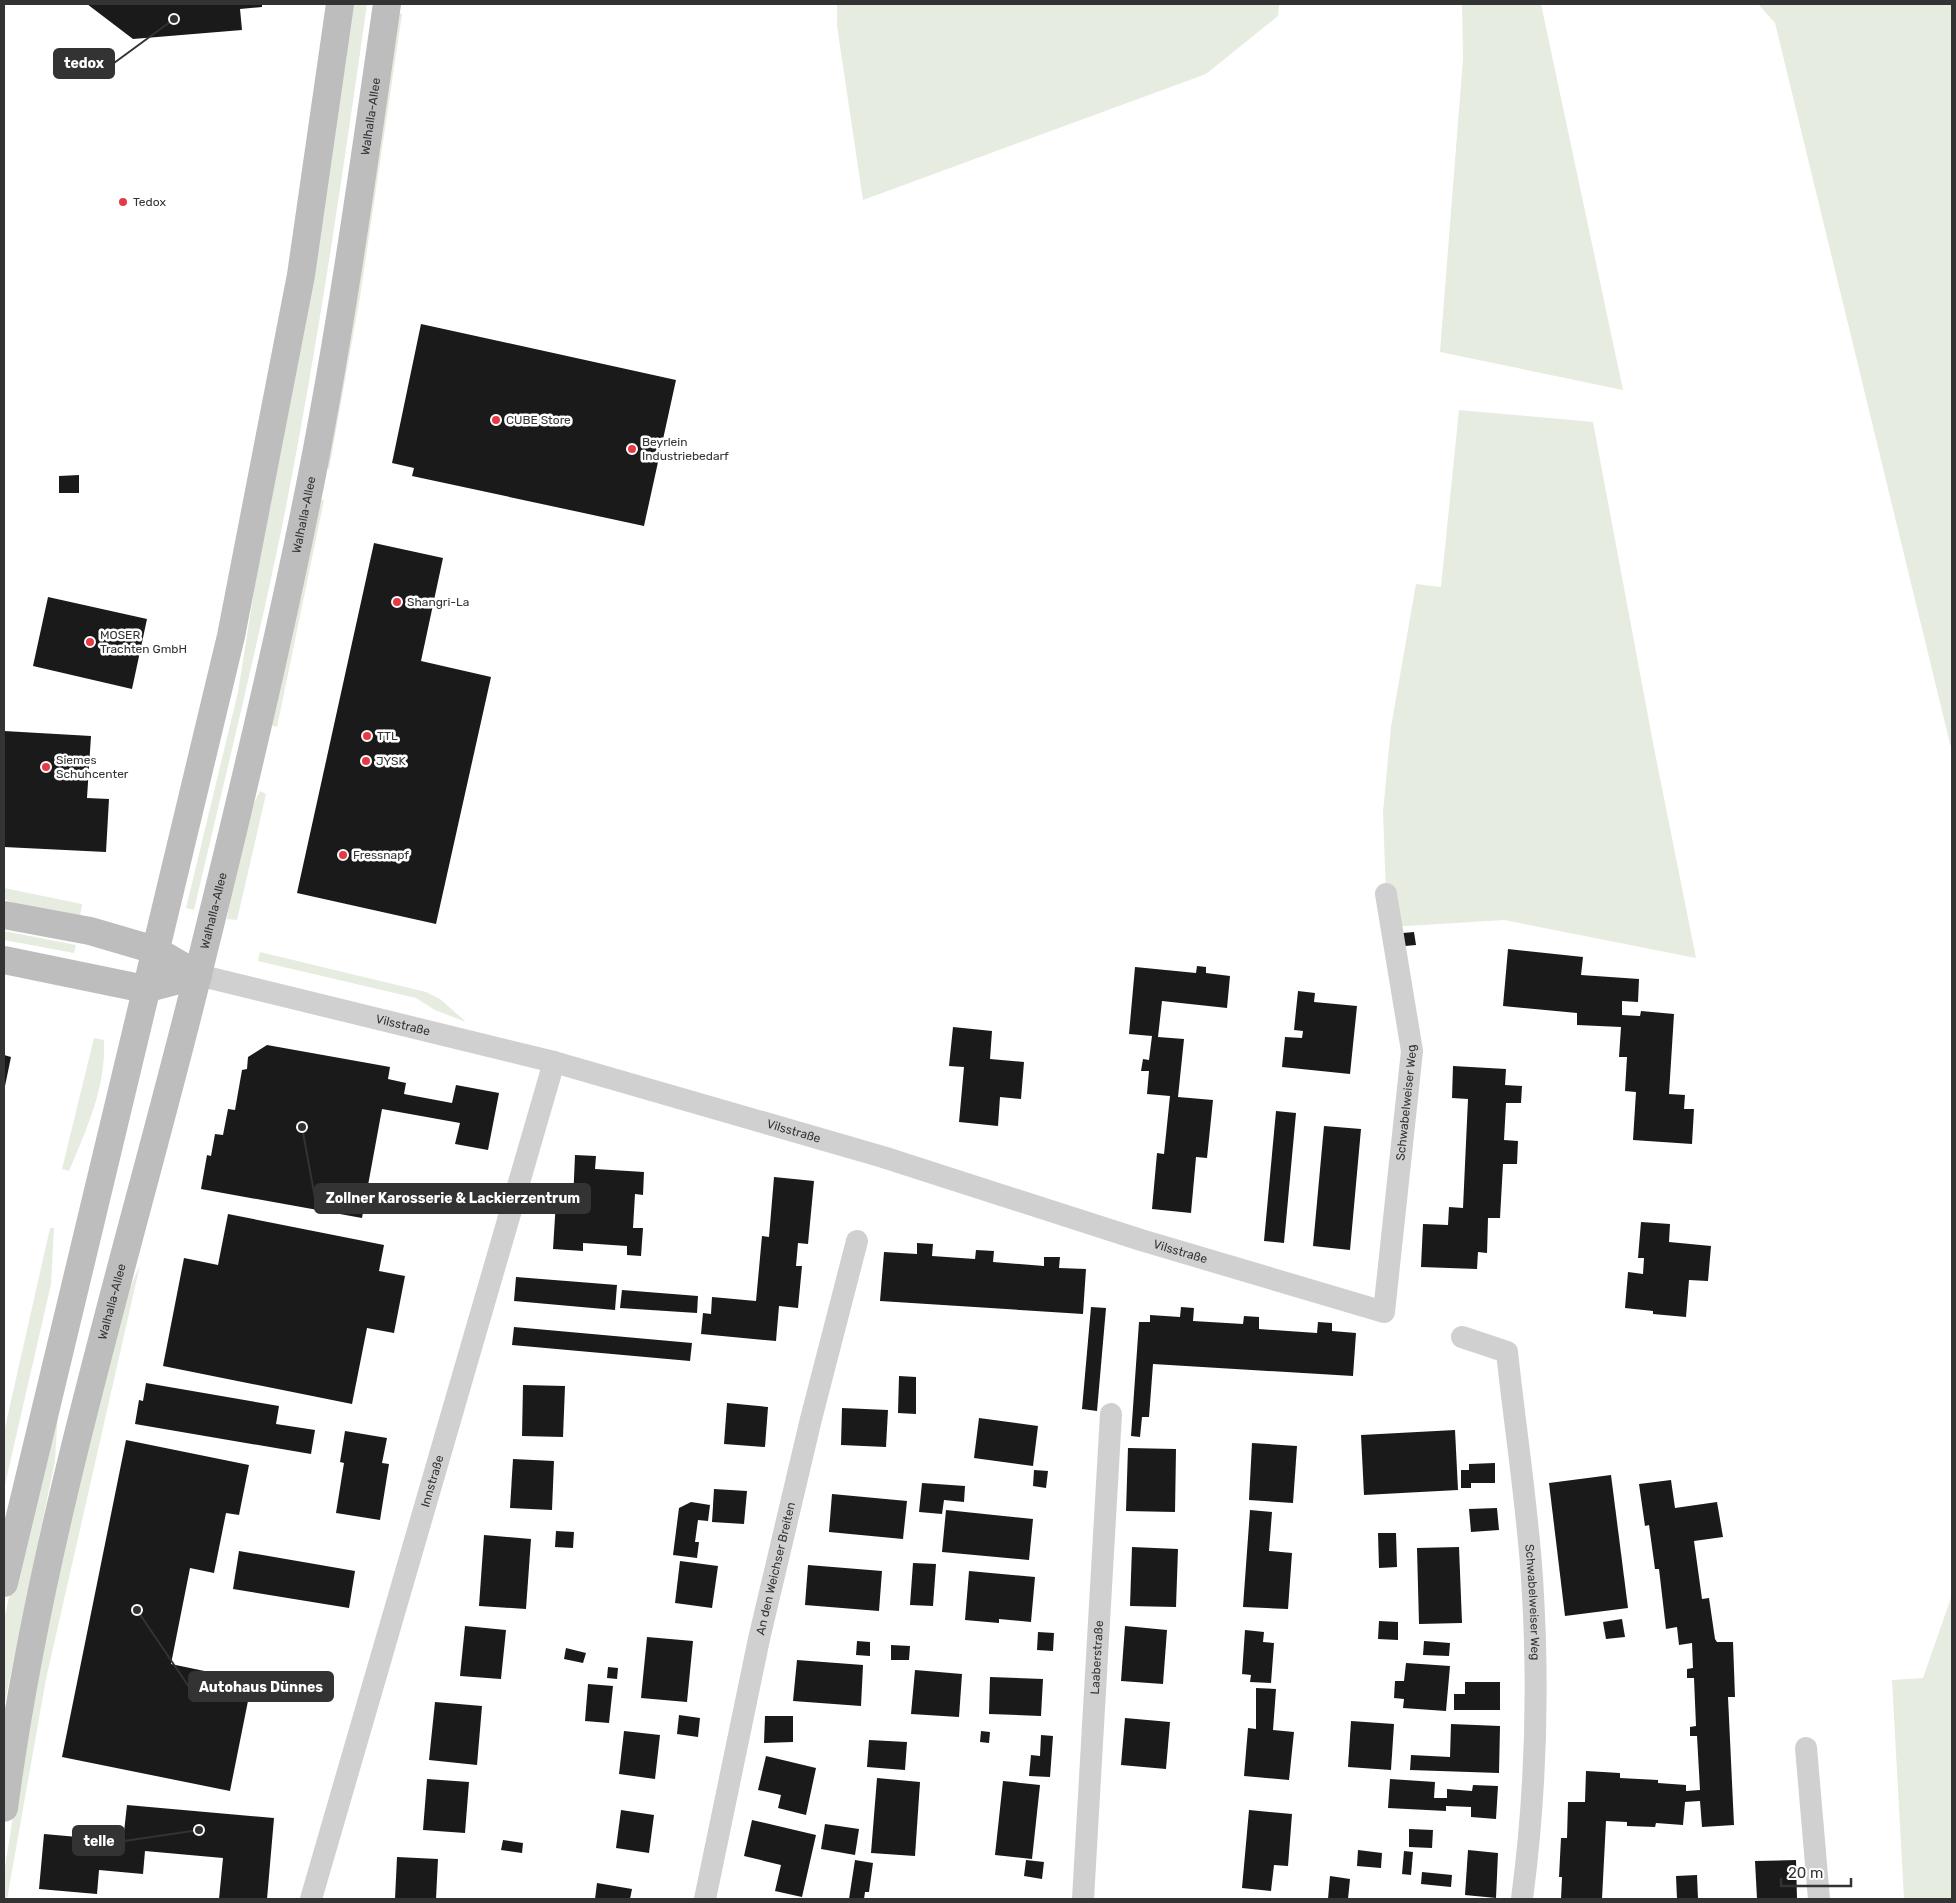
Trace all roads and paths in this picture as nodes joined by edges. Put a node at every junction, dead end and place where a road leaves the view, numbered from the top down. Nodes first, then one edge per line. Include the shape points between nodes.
1 (340, 4) edge
2 (387, 4) edge
3 (1386, 894) dead end
4 (4, 915) edge
5 (155, 950) junction
6 (4, 960) edge
7 (198, 976) junction
8 (145, 989) junction
9 (554, 1062) junction
10 (857, 1241) dead end
11 (1384, 1312) joint
12 (1462, 1337) dead end
13 (1111, 1414) dead end
14 (4, 1583) edge
15 (1806, 1748) dead end
16 (4, 1808) edge
17 (311, 1899) edge
18 (705, 1899) edge
19 (1083, 1899) edge
20 (1522, 1899) edge
21 (1819, 1899) edge

1 - 5 main road via 301,275 260,492 230,636
2 - 7 main road, Walhalla-Allee via 346,286 310,482
3 - 11 street, Schwabelweiser Weg via 1412,1051
4 - 5 main road, Vilsstraße via 90,931
5 - 7 main road, Vilsstraße
5 - 8 main road
6 - 8 main road, Vilsstraße
7 - 8 main road, Vilsstraße
7 - 9 street, Vilsstraße
7 - 16 main road, Walhalla-Allee via 50,1558 15,1725
8 - 14 main road
9 - 11 street, Vilsstraße via 892,1160 1141,1240
9 - 17 street, Innstraße
10 - 18 street, An den Weichser Breiten via 758,1639
12 - 20 street, Schwabelweiser Weg via 1507,1352 1532,1577 1536,1726 1530,1842
13 - 19 street, Laaberstraße
15 - 21 street

